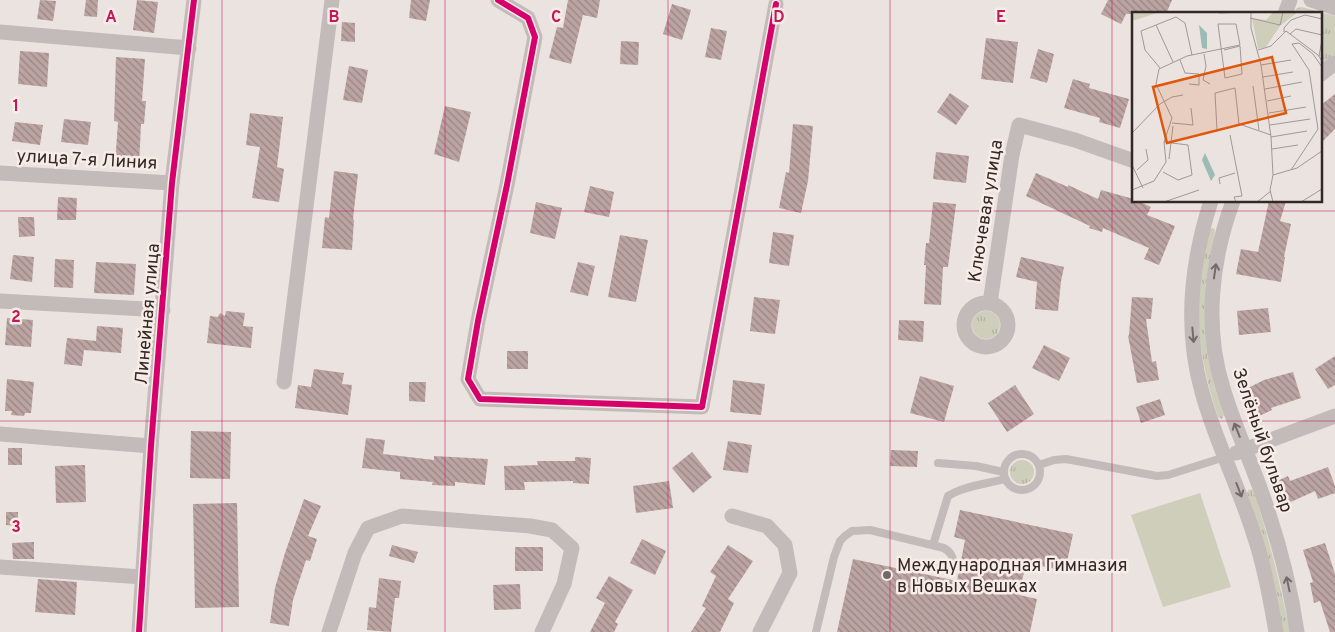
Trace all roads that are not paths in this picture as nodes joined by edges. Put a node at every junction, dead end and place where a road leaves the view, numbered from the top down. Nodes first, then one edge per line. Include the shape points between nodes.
1 (194, 0) edge
2 (332, 0) edge
3 (498, 0) edge
4 (1290, 0) edge
5 (1311, 0) edge
6 (776, 4) dead end
7 (1335, 8) edge
8 (1286, 12) edge
9 (0, 32) edge
10 (188, 48) junction
11 (1335, 63) edge
12 (1322, 73) edge
13 (1132, 160) edge
14 (0, 173) edge
15 (172, 183) junction
16 (1211, 202) edge
17 (1231, 202) edge
18 (0, 301) edge
19 (990, 303) dead end
20 (163, 310) junction
21 (284, 382) dead end
22 (1335, 416) edge
23 (0, 434) edge
24 (152, 446) junction
25 (1245, 450) junction
26 (1225, 457) junction
27 (938, 463) dead end
28 (1039, 465) junction
29 (1004, 476) junction
30 (732, 516) dead end
31 (934, 545) junction
32 (954, 566) dead end
33 (0, 567) edge
34 (142, 576) junction
35 (139, 632) edge
36 (329, 632) edge
37 (542, 632) edge
38 (760, 632) edge
39 (816, 632) edge
40 (1276, 632) edge
41 (1297, 632) edge

1 - 10 street, Линейная улица
2 - 21 street
3 - 6 street via 528,18 535,37 468,379 480,399 702,407
4 - 8 street
5 - 7 street
9 - 10 street
10 - 15 street, Линейная улица
11 - 12 street
13 - 19 street, Ключевая улица via 1019,125
14 - 15 street, улица 7-я Линия
15 - 20 street, Линейная улица
16 -> 26 street via 1196,253 1192,332 1202,392
25 -> 17 street, Зелёный бульвар via 1222,386 1213,331 1217,256
18 - 20 street
20 - 24 street, Линейная улица
22 - 25 street
23 - 24 street
24 - 34 street, Линейная улица
25 - 26 street
41 -> 25 street, Зелёный бульвар via 1274,529
26 - 28 lane via 1157,476 1066,459
26 -> 40 street via 1254,535
27 - 29 lane via 976,466
28 - 29 lane via 1029,455 1015,455 1005,465
28 - 29 lane via 1039,480 1029,490 1015,490
29 - 31 lane via 948,496
30 - 38 street via 767,526 785,545 790,573
31 - 32 lane via 950,551
31 - 39 lane via 870,530 852,531 845,536 834,557
33 - 34 street
34 - 35 street, Линейная улица
36 - 37 street via 354,553 368,528 402,516 552,530 572,548 564,584

